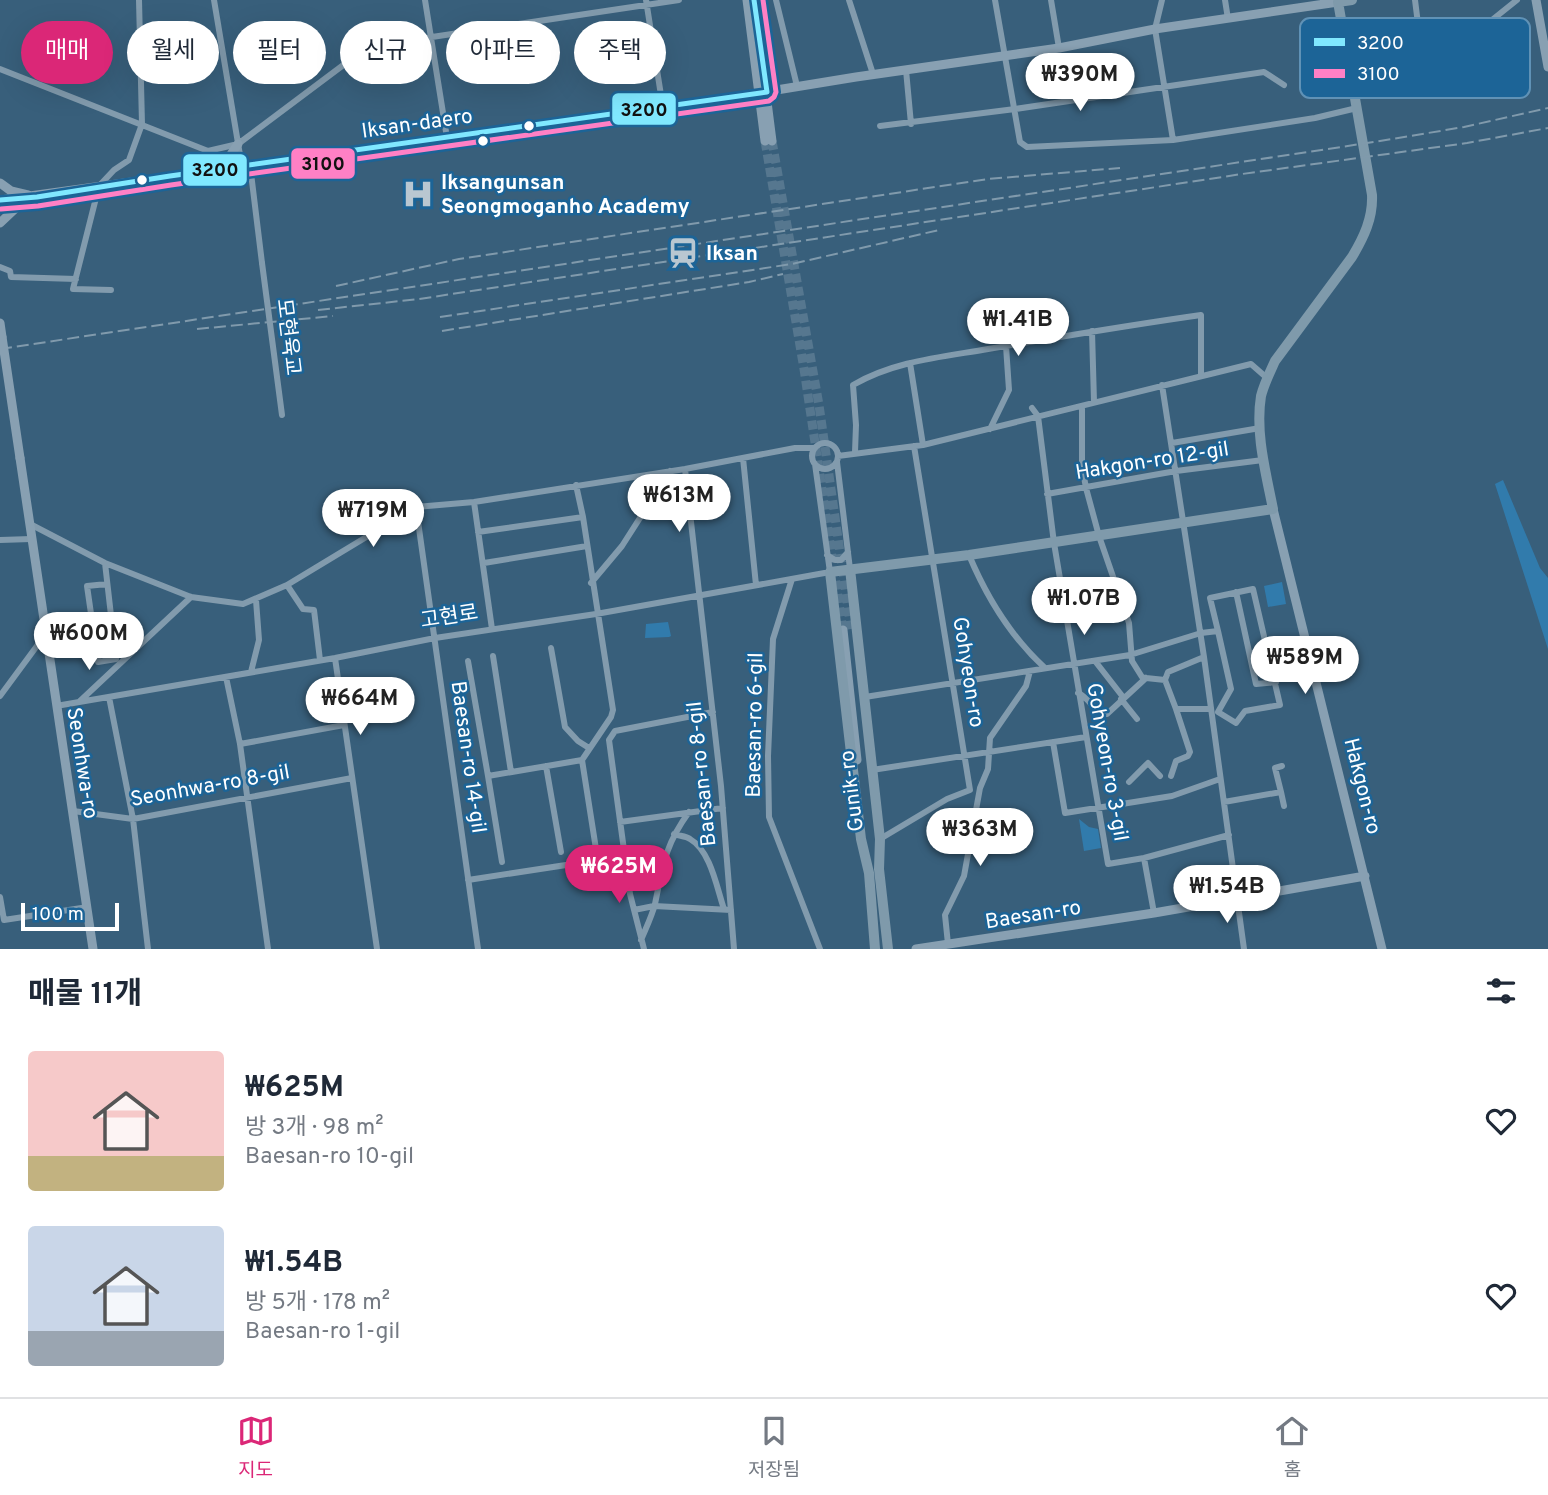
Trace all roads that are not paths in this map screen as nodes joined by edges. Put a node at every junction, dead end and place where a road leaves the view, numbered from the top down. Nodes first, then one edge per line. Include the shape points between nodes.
1 (139, 0) edge
2 (214, 0) edge
3 (425, 0) edge
4 (679, 0) edge
5 (747, 0) edge
6 (754, 0) edge
7 (776, 0) edge
8 (849, 0) edge
9 (995, 0) edge
10 (1051, 0) edge
11 (1162, 0) edge
12 (1225, 0) edge
13 (1352, 0) edge
14 (1415, 0) edge
15 (1517, 0) edge
16 (1536, 0) edge
17 (1338, 1) edge
18 (647, 3) edge
19 (1417, 18) edge
20 (1494, 18) edge
21 (1228, 19) junction
22 (429, 21) edge
23 (1154, 29) junction
24 (432, 37) joint
25 (1059, 48) junction
26 (1006, 54) junction
27 (1548, 67) edge
28 (340, 68) edge
29 (0, 69) edge
30 (906, 70) junction
31 (873, 74) junction
32 (1284, 85) dead end
33 (797, 86) junction
34 (1164, 87) junction
35 (763, 93) junction
36 (1354, 98) edge
37 (663, 108) junction
38 (1356, 108) junction
39 (1015, 109) junction
40 (142, 124) junction
41 (911, 124) junction
42 (880, 127) dead end
43 (447, 138) junction
44 (768, 141) tunnel mouth
45 (1172, 141) junction
46 (238, 144) junction
47 (246, 166) junction
48 (221, 169) junction
49 (0, 183) edge
50 (99, 186) junction
51 (37, 197) junction
52 (0, 200) edge
53 (0, 223) edge
54 (0, 267) edge
55 (76, 279) junction
56 (111, 290) dead end
57 (0, 323) edge
58 (1092, 331) junction
59 (2, 337) edge
60 (1006, 346) junction
61 (910, 363) junction
62 (1200, 375) junction
63 (1267, 378) junction
64 (1163, 385) junction
65 (1094, 402) junction
66 (1082, 406) junction
67 (1032, 408) dead end
68 (282, 415) dead end
69 (1038, 416) junction
70 (1261, 428) junction
71 (990, 429) junction
72 (1172, 443) junction
73 (923, 445) junction
74 (914, 446) junction
75 (815, 448) junction
76 (855, 452) junction
77 (744, 458) junction
78 (837, 459) junction
79 (1263, 460) junction
80 (815, 464) junction
81 (685, 469) junction
82 (670, 471) junction
83 (1177, 471) junction
84 (576, 485) junction
85 (1086, 488) junction
86 (1047, 494) junction
87 (474, 502) junction
88 (416, 507) junction
89 (1273, 509) junction
90 (583, 517) junction
91 (1184, 523) junction
92 (30, 524) junction
93 (478, 532) junction
94 (1099, 536) junction
95 (32, 539) junction
96 (0, 540) edge
97 (1054, 543) junction
98 (587, 546) junction
99 (848, 551) junction
100 (828, 555) junction
101 (969, 555) junction
102 (932, 560) junction
103 (105, 563) junction
104 (484, 563) junction
105 (850, 569) junction
106 (830, 572) junction
107 (792, 579) junction
108 (592, 583) junction
109 (107, 584) junction
110 (288, 585) junction
111 (756, 585) junction
112 (1236, 592) junction
113 (699, 596) junction
114 (191, 597) junction
115 (257, 600) junction
116 (596, 614) junction
117 (847, 627) junction
118 (492, 629) junction
119 (1217, 631) junction
120 (1201, 634) junction
121 (45, 635) junction
122 (435, 638) junction
123 (551, 648) dead end
124 (1130, 655) junction
125 (493, 656) dead end
126 (1204, 657) junction
127 (335, 658) junction
128 (320, 660) junction
129 (468, 661) dead end
130 (1096, 661) junction
131 (1074, 664) junction
132 (1045, 668) junction
133 (1030, 671) junction
134 (251, 672) junction
135 (226, 677) junction
136 (1146, 678) junction
137 (1165, 680) junction
138 (1276, 682) junction
139 (951, 683) junction
140 (1078, 693) junction
141 (0, 696) edge
142 (109, 697) junction
143 (865, 698) junction
144 (1122, 698) junction
145 (78, 702) junction
146 (56, 706) junction
147 (1177, 709) junction
148 (1211, 709) junction
149 (713, 712) junction
150 (1138, 719) dead end
151 (344, 725) junction
152 (1086, 737) junction
153 (1053, 742) junction
154 (240, 744) junction
155 (589, 748) junction
156 (990, 752) junction
157 (964, 756) junction
158 (582, 760) junction
159 (546, 766) junction
160 (1282, 766) dead end
161 (872, 770) junction
162 (512, 772) junction
163 (488, 776) junction
164 (1160, 776) dead end
165 (1171, 776) dead end
166 (352, 778) junction
167 (1220, 779) junction
168 (1129, 782) dead end
169 (970, 790) joint
170 (1281, 792) junction
171 (247, 798) junction
172 (1224, 802) junction
173 (1284, 806) dead end
174 (1097, 807) junction
175 (723, 808) junction
176 (73, 811) junction
177 (690, 813) junction
178 (133, 819) junction
179 (620, 822) junction
180 (674, 834) junction
181 (1229, 835) junction
182 (880, 839) junction
183 (596, 849) dead end
184 (561, 852) dead end
185 (625, 856) junction
186 (1144, 858) junction
187 (502, 862) dead end
188 (874, 871) junction
189 (1365, 876) junction
190 (468, 880) junction
191 (0, 897) edge
192 (1237, 898) junction
193 (654, 906) junction
194 (88, 907) junction
195 (634, 910) junction
196 (727, 910) junction
197 (1154, 913) junction
198 (641, 940) junction
199 (948, 944) junction
200 (93, 949) edge
201 (148, 949) edge
202 (268, 949) edge
203 (377, 949) edge
204 (478, 949) edge
205 (644, 949) edge
206 (734, 949) edge
207 (820, 949) edge
208 (876, 949) edge
209 (888, 949) edge
210 (916, 949) edge
211 (1244, 949) edge
212 (1382, 949) edge

1 - 40 street
2 - 46 street, 모현육교
3 - 22 street
4 - 18 street
5 - 35 street
6 - 35 street
7 - 33 street
8 - 31 street
9 - 26 street
10 - 25 street
11 - 23 street
12 - 21 street
13 - 17 main road, Iksan-daero
14 - 19 street
15 - 20 street
16 - 27 street
17 - 21 street, Iksan-daero
18 - 24 street
18 - 37 street
21 - 23 street, Iksan-daero
23 - 25 street, Iksan-daero
23 - 34 street
24 - 43 street
25 - 26 street, Iksan-daero
26 - 30 street, Iksan-daero
26 - 39 street
28 - 46 street
29 - 40 street
30 - 31 street, Iksan-daero
30 - 41 street
31 - 33 street, Iksan-daero
32 - 34 street via 1264,72
33 - 35 street, Iksan-daero
34 - 39 street
34 - 45 street
35 - 37 street, Iksan-daero
35 - 44 street
36 - 38 main road, Hakgon-ro
37 - 43 street, Iksan-daero
38 - 45 street
38 - 63 main road, Hakgon-ro via 1373,211 1352,257 1275,360
39 - 41 street
39 - 45 street via 1020,142 1027,147
40 - 46 street via 208,151
40 - 50 street via 129,160
41 - 42 street
43 - 47 street, Iksan-daero
46 - 47 street, 모현육교
46 - 48 street
47 - 48 street, Iksan-daero
47 - 68 street, 모현육교, bridge
48 - 50 street, Iksan-daero
49 - 51 street via 11,191
50 - 51 street, Iksan-daero
50 - 55 street
51 - 52 street, Iksan-daero
51 - 53 street
54 - 55 street via 11,277
55 - 56 street via 73,289
57 - 59 street
58 - 60 street
58 - 62 street via 1201,315
58 - 65 street
59 - 92 street, Seonhwa-ro, bridge
60 - 61 street
60 - 71 street via 1009,390
61 - 73 street
61 - 76 street via 853,385
62 - 63 street via 1251,364
62 - 64 street
63 - 70 main road, Hakgon-ro via 1261,396
64 - 65 street
64 - 72 street
65 - 66 street
66 - 69 street
66 - 85 street
67 - 69 street
69 - 71 street
69 - 86 street
70 - 72 street
70 - 79 main road, Hakgon-ro
71 - 73 street
72 - 83 street
73 - 74 street
74 - 76 street
74 - 102 street, Gohyeon-ro
75 - 77 street via 795,447
75 - 78 street via 831,444
75 - 80 street
76 - 78 street
77 - 81 street
77 - 111 street
78 - 80 street via 827,468
78 - 99 street
79 - 83 street, Hakgon-ro 12-gil
79 - 89 main road, Hakgon-ro
80 - 100 street
81 - 82 street
81 - 113 street, Baesan-ro 8-gil
82 - 84 street
82 - 108 street
83 - 85 street, Hakgon-ro 12-gil
83 - 91 street
84 - 87 street
84 - 90 street
85 - 86 street, Hakgon-ro 12-gil
85 - 94 street
86 - 97 street
87 - 88 street
87 - 93 street
88 - 110 street
88 - 122 street, Baesan-ro 14-gil
89 - 91 main road
89 - 189 street, Hakgon-ro
90 - 93 street
90 - 98 street
91 - 94 main road
91 - 120 street
92 - 95 street, Seonhwa-ro
92 - 103 street
93 - 104 street
94 - 97 main road
94 - 124 street via 1129,623
95 - 96 street
95 - 121 street, Seonhwa-ro
97 - 101 main road
97 - 131 street, Gohyeon-ro 3-gil
98 - 104 street
98 - 108 street
99 - 100 street via 841,560
99 - 105 street
100 - 106 street
101 - 102 main road
101 - 132 street via 985,594 1026,651
102 - 105 main road
102 - 139 street, Gohyeon-ro
103 - 109 street
103 - 114 street
104 - 118 street
105 - 106 main road, 고현로
105 - 117 main road
106 - 107 street, 고현로
106 - 117 main road
107 - 111 street, 고현로
107 - 207 street, Baesan-ro 6-gil via 773,639 769,817
108 - 116 street
109 - 109 street via 87,586 98,662 116,659
110 - 115 street
110 - 128 street via 303,608 314,610
111 - 113 street, 고현로
112 - 119 street via 1210,598
112 - 138 street via 1253,589
112 - 138 street via 1256,684
113 - 116 street, 고현로
113 - 149 street, Baesan-ro 8-gil
114 - 115 street via 243,604
114 - 145 street
115 - 134 street via 260,640
116 - 118 street, 고현로
116 - 155 street via 612,710
117 - 143 main road
117 - 188 main road via 861,839
118 - 122 street, 고현로
119 - 120 street
119 - 138 street via 1231,689 1218,712 1236,723 1245,711 1280,705
120 - 124 street
120 - 126 street
121 - 141 street
121 - 146 street, Seonhwa-ro
122 - 127 street, 고현로
122 - 190 street, Baesan-ro 14-gil
123 - 155 street via 565,727
124 - 130 street
124 - 136 street
125 - 162 street
126 - 137 street via 1168,672
126 - 148 street
127 - 128 street, 고현로
127 - 151 street
128 - 134 street, 고현로
129 - 163 street
130 - 131 street
130 - 144 street
131 - 132 street
131 - 140 street, Gohyeon-ro 3-gil
132 - 133 street
133 - 139 street
133 - 156 street via 1026,686 990,738
134 - 135 street, 고현로
135 - 142 street, 고현로
135 - 154 street
136 - 137 street
136 - 144 street
137 - 147 street
139 - 143 street
139 - 157 street, Gohyeon-ro
140 - 144 street via 1104,715
140 - 152 street, Gohyeon-ro 3-gil
142 - 145 street, 고현로
142 - 178 street
143 - 161 main road
144 - 150 street
145 - 146 street, 고현로
146 - 176 street, Seonhwa-ro
147 - 148 street
147 - 165 street via 1190,752 1176,761
148 - 167 street
149 - 175 street, Baesan-ro 8-gil
149 - 179 street via 615,730 609,740
151 - 154 street
151 - 166 street
152 - 153 street
152 - 174 street, Gohyeon-ro 3-gil
153 - 156 street
153 - 174 street via 1065,813
154 - 171 street
155 - 158 street
156 - 157 street
156 - 199 street via 964,876 945,915
157 - 161 street
157 - 169 street, Gohyeon-ro
158 - 159 street
158 - 183 street
159 - 162 street
159 - 184 street
160 - 170 street via 1275,768
161 - 182 main road
162 - 163 street
163 - 187 street
164 - 168 street via 1148,763
166 - 171 street, Seonhwa-ro 8-gil
166 - 203 street
167 - 172 street
167 - 174 street via 1172,796
169 - 182 street, Gunik-ro
170 - 172 street
170 - 173 street
171 - 178 street, Seonhwa-ro 8-gil
171 - 202 street
172 - 181 street
174 - 186 street, Gohyeon-ro 3-gil via 1108,864
175 - 177 street
175 - 196 street, Baesan-ro 8-gil
176 - 178 street, Seonhwa-ro 8-gil
176 - 194 street, Seonhwa-ro
177 - 179 street
177 - 180 street
178 - 201 street
179 - 185 street
180 - 193 street
180 - 196 street via 692,840 714,871
181 - 186 street, Gohyeon-ro 3-gil
181 - 192 street
182 - 188 main road
185 - 190 street
185 - 195 street
186 - 197 street
188 - 208 main road
188 - 209 main road
189 - 192 street, Baesan-ro
189 - 212 street, Hakgon-ro
190 - 204 street, Baesan-ro 14-gil
191 - 194 street via 4,920
192 - 197 street, Baesan-ro
192 - 211 street
193 - 195 street
193 - 196 street
193 - 198 street
194 - 200 street, Seonhwa-ro
195 - 198 street
196 - 206 street, Baesan-ro 8-gil
197 - 199 street, Baesan-ro
198 - 205 street
199 - 210 street, Baesan-ro

